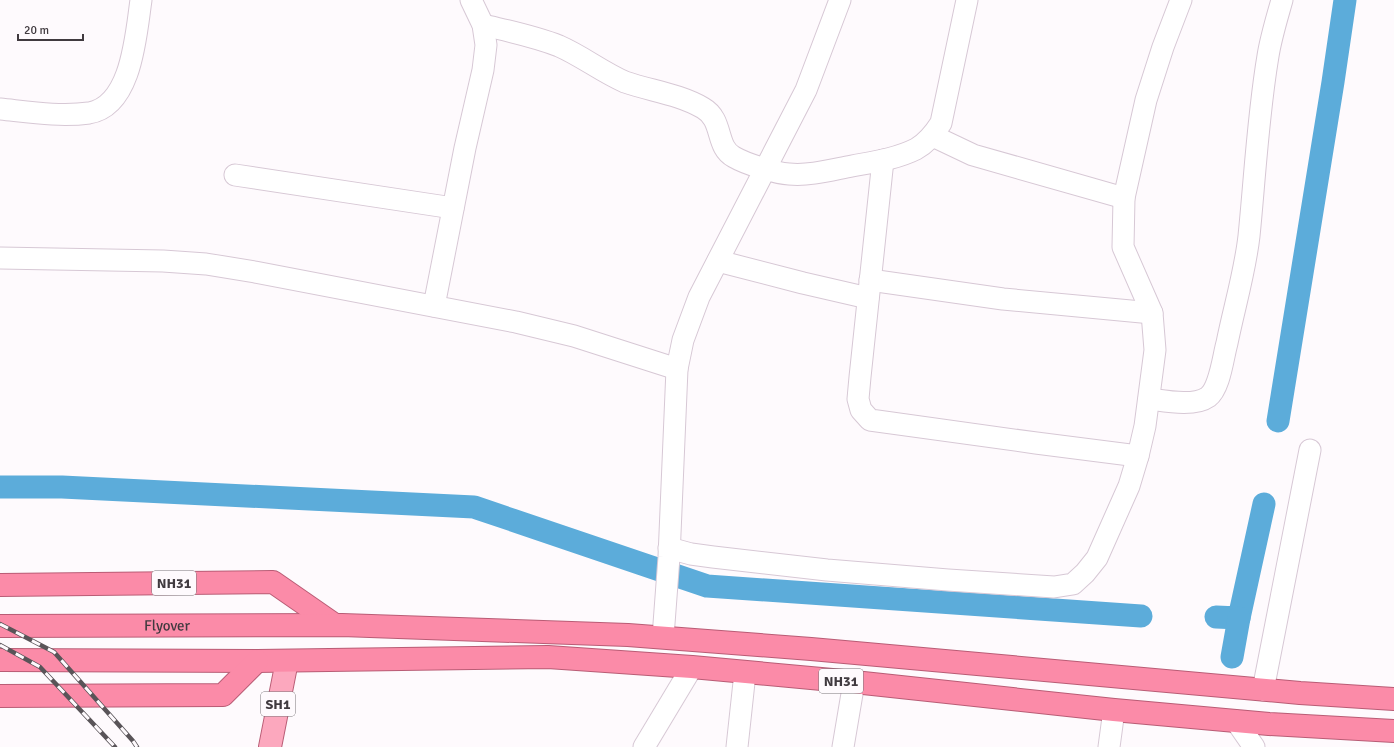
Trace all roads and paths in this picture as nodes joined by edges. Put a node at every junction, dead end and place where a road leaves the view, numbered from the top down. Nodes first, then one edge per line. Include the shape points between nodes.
1 (141, 0) edge
2 (471, 0) edge
3 (840, 0) edge
4 (967, 0) edge
5 (1181, 0) edge
6 (1282, 0) edge
7 (483, 25) junction
8 (0, 109) edge
9 (933, 136) junction
10 (884, 160) junction
11 (765, 169) junction
12 (235, 175) dead end
13 (1124, 198) junction
14 (453, 208) junction
15 (0, 258) edge
16 (718, 260) junction
17 (869, 289) junction
18 (434, 306) junction
19 (1152, 313) junction
20 (677, 368) junction
21 (1149, 399) junction
22 (1310, 450) dead end
23 (1138, 456) junction
24 (669, 552) junction
25 (0, 585) edge
26 (335, 624) junction
27 (0, 626) edge
28 (663, 637) junction
29 (0, 660) edge
30 (257, 661) junction
31 (286, 661) junction
32 (692, 667) junction
33 (745, 673) junction
34 (854, 682) junction
35 (1263, 690) junction
36 (0, 696) edge
37 (1394, 699) edge
38 (1114, 710) junction
39 (1236, 721) junction
40 (1394, 731) edge
41 (845, 746) edge
42 (270, 747) edge
43 (644, 747) edge
44 (737, 747) edge
45 (1109, 747) edge
46 (1254, 747) edge

1 - 8 street via 131,62 117,94 105,107 90,112 64,114
2 - 7 street
3 - 11 street via 806,90
4 - 9 street via 940,123
5 - 13 street via 1146,100
6 - 21 street via 1268,55 1258,131 1249,238 1215,388 1208,397 1194,402
7 - 11 street via 560,46 625,81 683,98 704,108 713,116 726,151 733,157
7 - 14 street via 486,45 483,70
9 - 10 street via 917,148
9 - 13 street via 973,155
10 - 11 street via 812,174 788,174
10 - 17 street
11 - 16 street
12 - 14 street
13 - 19 street via 1123,247
14 - 18 street
15 - 18 street via 206,264
16 - 17 street via 803,283
16 - 20 street via 699,297 683,340
17 - 19 street
17 - 23 street via 858,399 861,410 870,420
18 - 20 street via 574,336
19 - 21 street via 1155,350
20 - 24 street
21 - 23 street
22 - 35 street
23 - 24 street via 1129,486 1097,558 1086,573 1072,584 1054,587 948,580 827,570
24 - 28 street
25 - 26 highway, NH31 via 273,582
26 - 27 highway, Flyover
26 - 28 highway, NH31
28 - 35 highway, NH31
29 - 30 highway
30 - 31 highway, NH31
30 - 36 highway via 223,695
31 - 32 highway, NH31 via 548,657
31 - 42 main road, SH1
32 - 33 highway, NH31
32 - 43 street
33 - 34 highway, NH31
33 - 44 street
34 - 38 highway, NH31
34 - 41 street
35 - 37 highway, NH31
38 - 39 highway, NH31
38 - 45 street
39 - 40 highway, NH31
39 - 46 street

